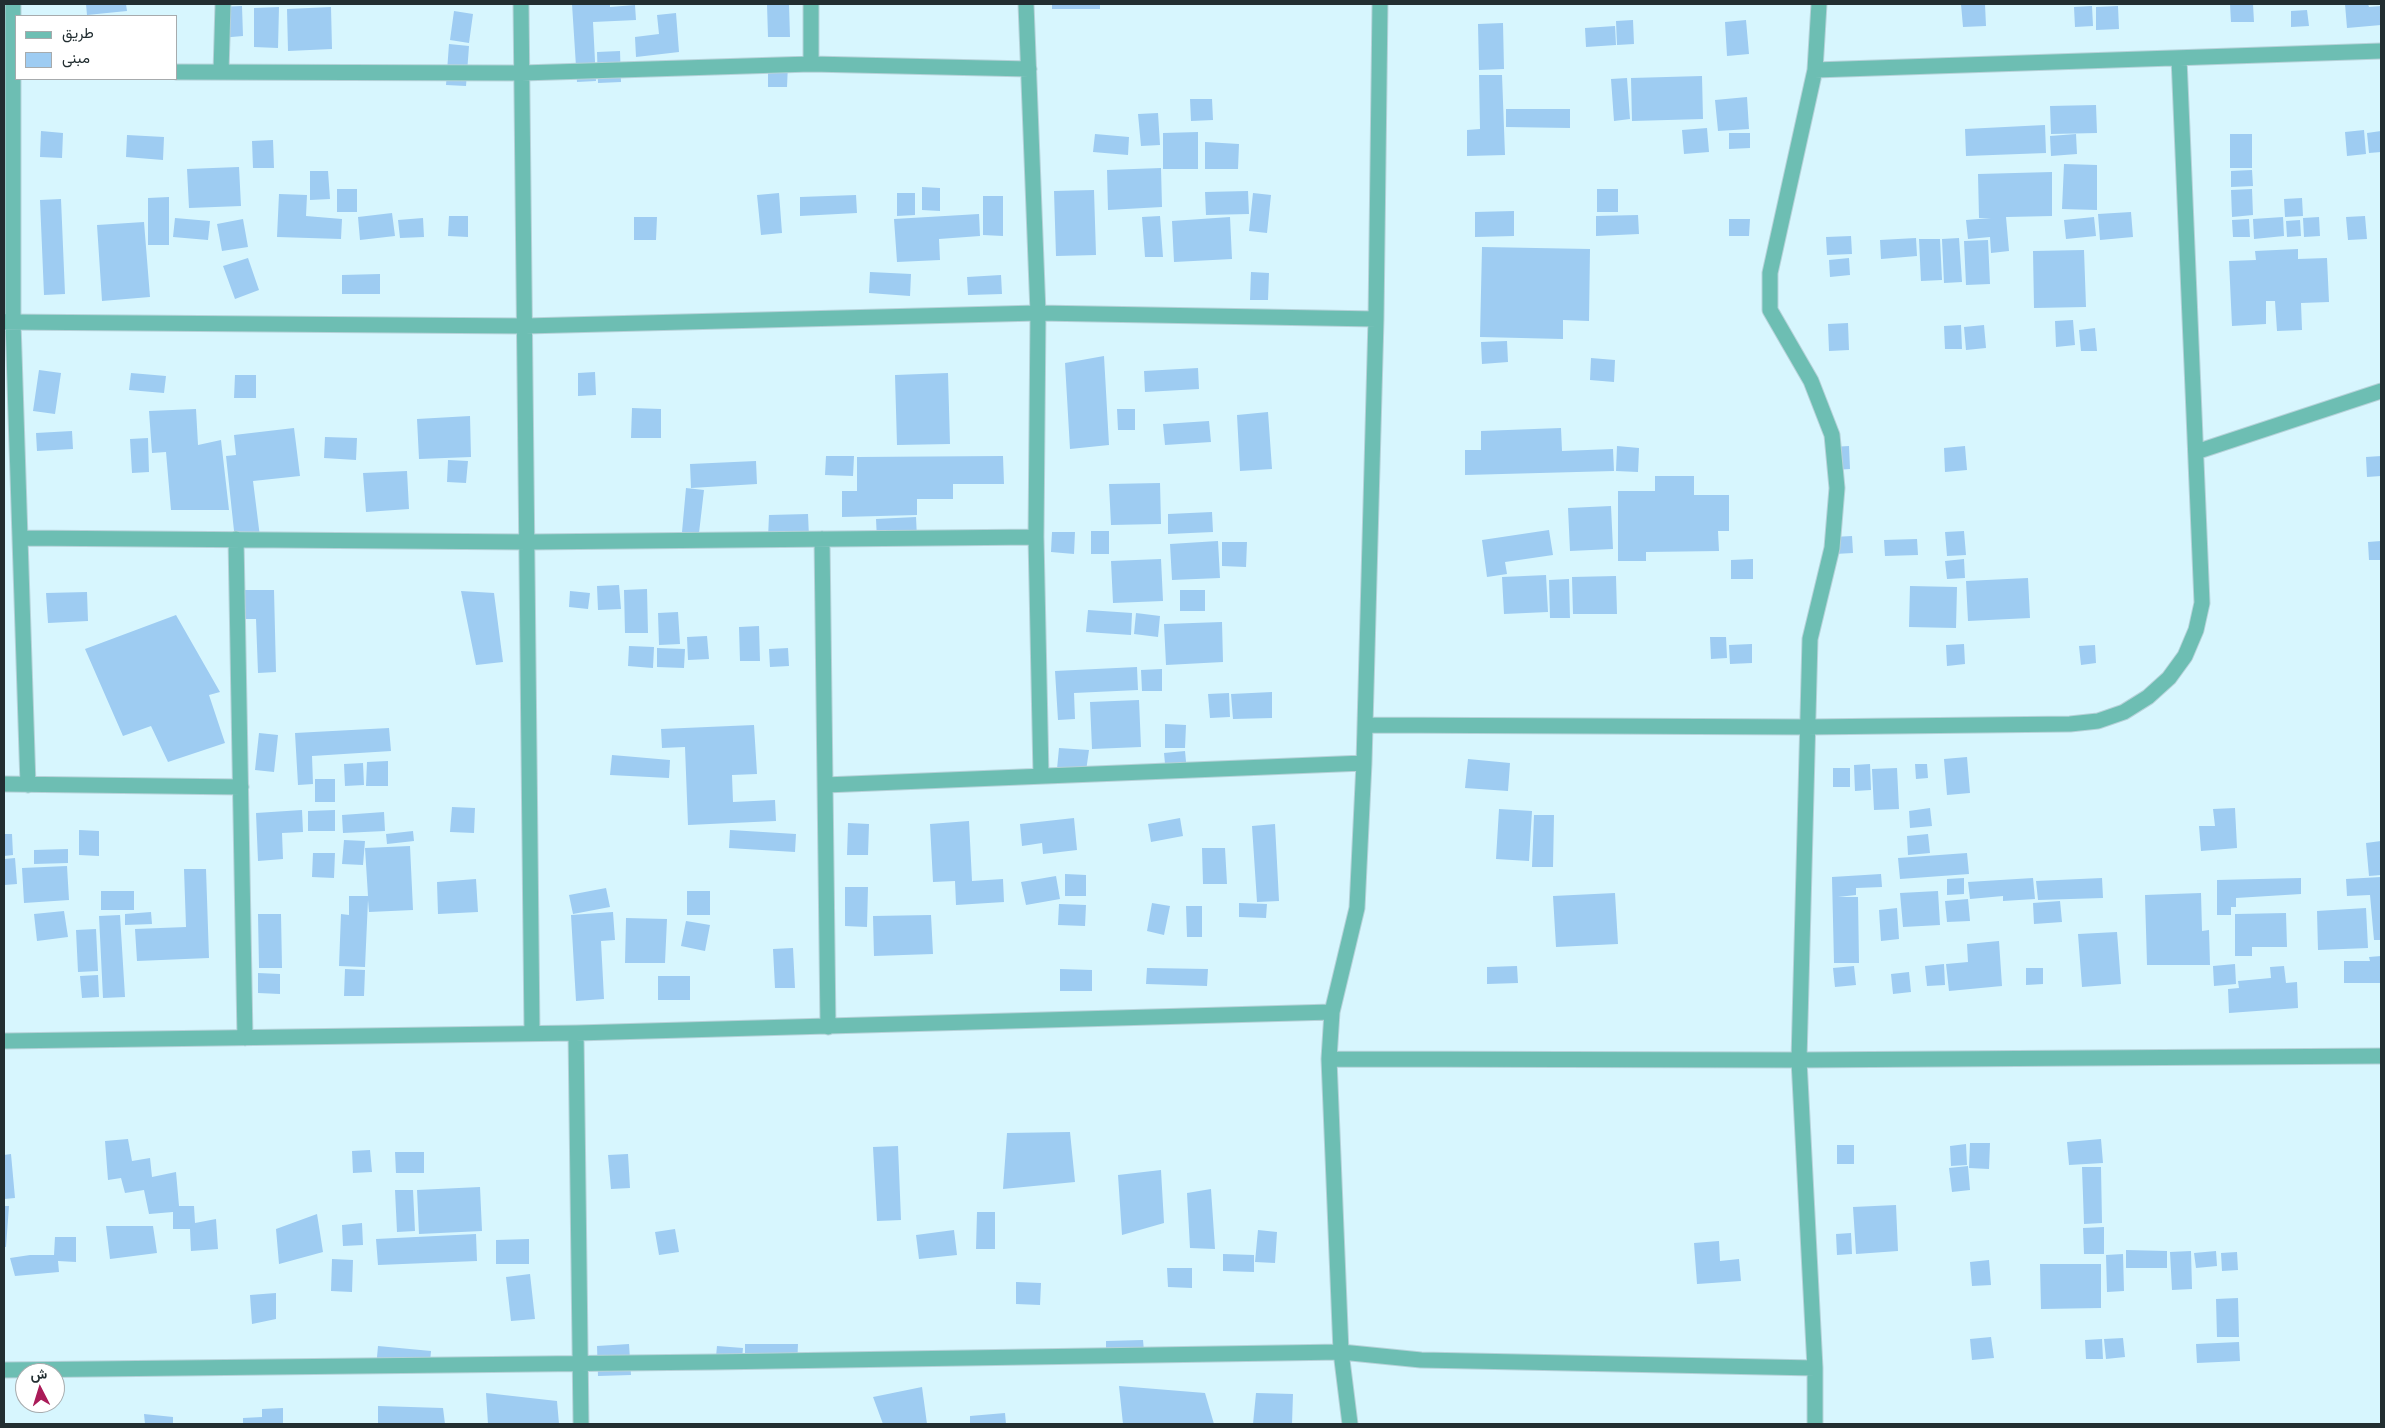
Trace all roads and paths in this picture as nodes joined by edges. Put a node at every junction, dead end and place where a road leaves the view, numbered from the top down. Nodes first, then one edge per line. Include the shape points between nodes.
1 (13, 4) edge
2 (223, 4) edge
3 (521, 4) edge
4 (811, 4) edge
5 (1026, 4) edge
6 (1380, 4) edge
7 (1819, 4) edge
8 (2381, 51) edge
9 (2179, 58) junction
10 (811, 64) junction
11 (1029, 69) junction
12 (1816, 70) junction
13 (15, 71) edge
14 (178, 72) edge
15 (221, 72) junction
16 (522, 73) junction
17 (1038, 313) junction
18 (1376, 319) junction
19 (8, 322) edge
20 (526, 326) junction
21 (2381, 391) edge
22 (2196, 452) junction
23 (1036, 537) junction
24 (20, 538) junction
25 (236, 539) junction
26 (822, 539) junction
27 (528, 542) junction
28 (1366, 725) junction
29 (1808, 727) junction
30 (1364, 763) junction
31 (1041, 776) junction
32 (4, 784) edge
33 (28, 785) junction
34 (825, 785) junction
35 (241, 787) junction
36 (1332, 1012) junction
37 (828, 1027) junction
38 (532, 1033) junction
39 (576, 1033) junction
40 (245, 1038) junction
41 (4, 1041) edge
42 (2381, 1056) edge
43 (1329, 1059) junction
44 (1799, 1060) junction
45 (1341, 1352) junction
46 (581, 1362) junction
47 (1815, 1368) junction
48 (4, 1370) edge
49 (581, 1424) edge
50 (1350, 1424) edge
51 (1815, 1424) edge

1 - 13 street
2 - 15 street
3 - 16 street
4 - 10 street
5 - 11 street
6 - 18 street
7 - 12 street
8 - 9 street
9 - 12 street
9 - 22 street
10 - 11 street
10 - 16 street
11 - 17 street
12 - 29 street via 1770,273 1770,310 1811,381 1832,435 1837,488 1832,548 1810,639
13 - 19 street
14 - 15 street
15 - 16 street
16 - 20 street
17 - 18 street
17 - 20 street
17 - 23 street
18 - 28 street
19 - 20 street
19 - 24 street
20 - 27 street
21 - 22 street
22 - 29 street via 2202,603 2196,630 2185,656 2169,678 2148,698 2124,712 2098,721 2070,724
23 - 26 street
23 - 31 street
24 - 25 street
24 - 33 street
25 - 27 street
25 - 35 street
26 - 27 street
26 - 34 street
27 - 38 street
28 - 29 street
28 - 30 street
29 - 44 street
30 - 31 street
30 - 36 street via 1357,908
31 - 34 street
32 - 33 street
33 - 35 street
34 - 37 street
35 - 40 street
36 - 37 street
36 - 43 street
37 - 39 street
38 - 39 street
38 - 40 street
39 - 46 street
40 - 41 street
42 - 44 street
43 - 44 street
43 - 45 street
44 - 47 street
45 - 46 street
45 - 47 street via 1421,1360
45 - 50 street
46 - 48 street
46 - 49 street
47 - 51 street

